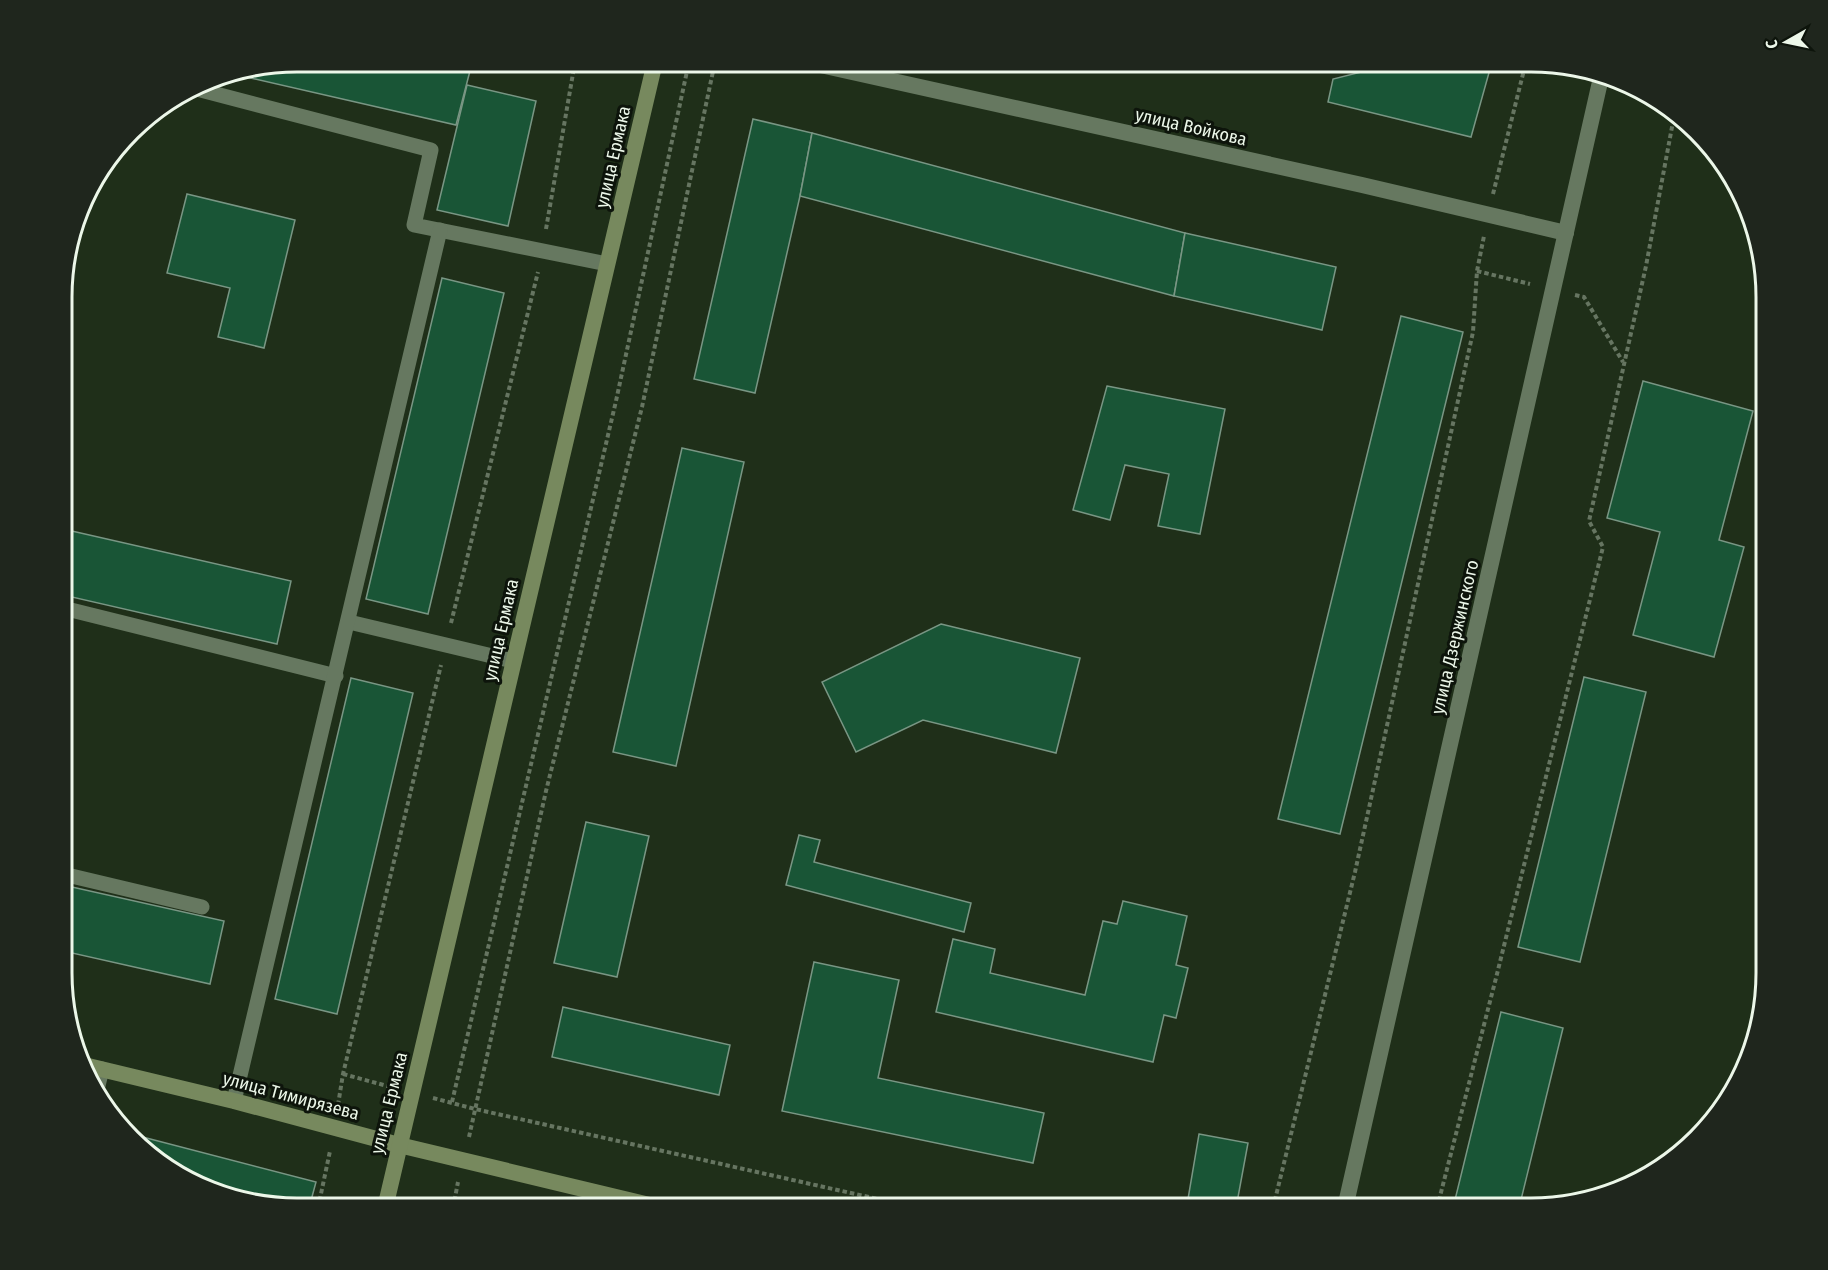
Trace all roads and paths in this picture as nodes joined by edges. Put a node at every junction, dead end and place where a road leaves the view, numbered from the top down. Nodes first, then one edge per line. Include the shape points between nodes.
1 (653, 72) edge
2 (687, 72) edge
3 (713, 72) edge
4 (852, 72) edge
5 (1524, 72) edge
6 (1600, 83) edge
7 (206, 91) edge
8 (1673, 123) edge
9 (1488, 215) junction
10 (440, 230) junction
11 (1566, 233) junction
12 (607, 264) junction
13 (72, 610) edge
14 (349, 622) junction
15 (513, 661) junction
16 (336, 676) junction
17 (72, 876) edge
18 (202, 907) dead end
19 (93, 1067) edge
20 (102, 1069) junction
21 (99, 1080) edge
22 (234, 1101) junction
23 (475, 1109) junction
24 (399, 1145) junction
25 (463, 1161) junction
26 (387, 1198) edge
27 (455, 1198) edge
28 (620, 1198) edge
29 (873, 1198) edge
30 (1276, 1198) edge
31 (1347, 1198) edge
32 (1440, 1198) edge

1 - 12 main road, улица Ермака
2 - 23 path via 616,401 452,1102
3 - 23 path via 642,407 546,791
4 - 9 street, улица Войкова
5 - 9 path
6 - 11 street, улица Дзержинского
7 - 10 lane via 431,150 414,225
8 - 32 path via 1646,266 1589,521 1603,547
9 - 11 street, улица Войкова
9 - 30 path via 1477,271 1473,332 1355,872
10 - 12 lane
10 - 14 lane
11 - 31 street, улица Дзержинского
12 - 15 main road, улица Ермака
13 - 16 lane
14 - 15 lane
14 - 16 lane
15 - 24 main road, улица Ермака
16 - 22 lane
17 - 18 lane
19 - 20 main road, улица Тимирязева
20 - 21 lane
20 - 22 main road, улица Тимирязева
22 - 24 main road, улица Тимирязева
23 - 25 path
23 - 29 path
24 - 25 main road, улица Тимирязева
24 - 26 main road, улица Ермака
25 - 27 path
25 - 28 main road, улица Тимирязева

